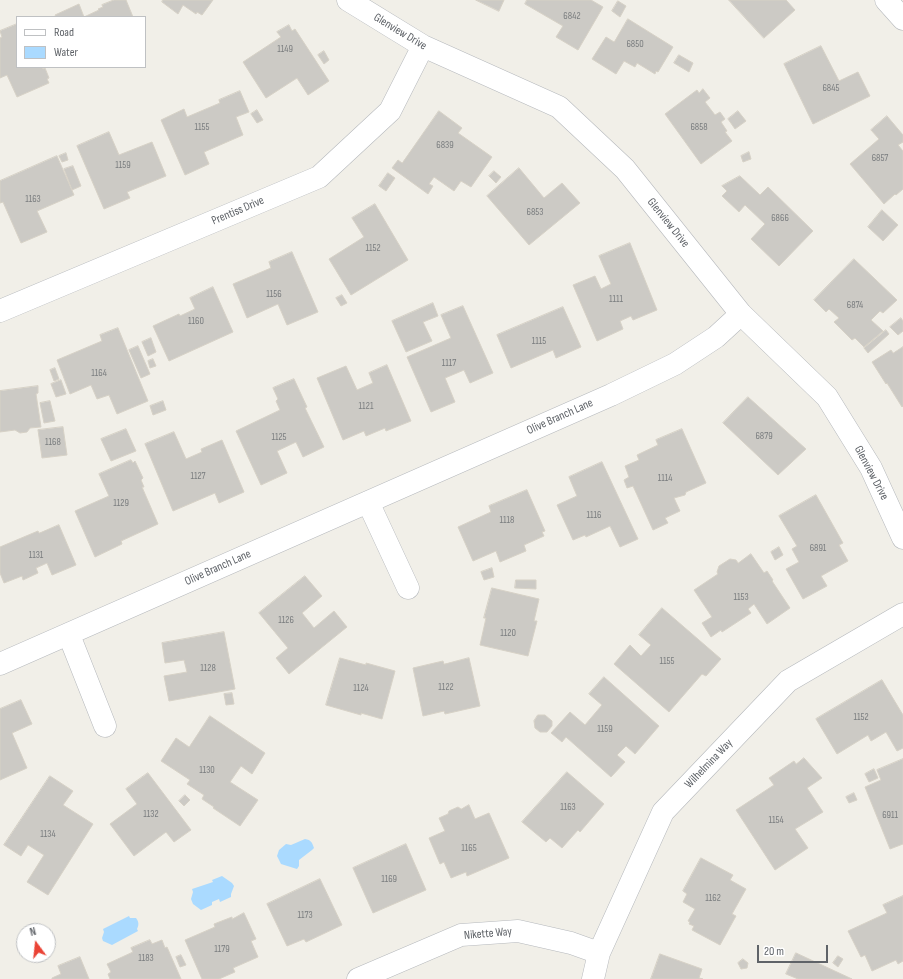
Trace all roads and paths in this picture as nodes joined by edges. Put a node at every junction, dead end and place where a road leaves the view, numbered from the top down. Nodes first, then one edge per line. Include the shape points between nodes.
1 (348, 0) edge
2 (886, 0) edge
3 (903, 19) edge
4 (423, 46) junction
5 (0, 311) edge
6 (741, 314) junction
7 (368, 502) junction
8 (903, 538) edge
9 (408, 588) dead end
10 (903, 614) edge
11 (69, 635) junction
12 (0, 664) edge
13 (105, 726) dead end
14 (599, 953) junction
15 (358, 979) edge
16 (594, 979) edge

1 - 4 street, Glenview Drive
2 - 3 street
4 - 5 street, Prentiss Drive via 390,111 319,177
4 - 6 street, Glenview Drive via 559,107 625,169
6 - 7 street, Olive Branch Lane via 716,337 675,364 611,395
6 - 8 street, Glenview Drive via 827,397 871,468
7 - 9 street
7 - 11 street, Olive Branch Lane
10 - 14 street, Wilhelmina Way via 788,681 663,812
11 - 12 street, Olive Branch Lane
11 - 13 street
14 - 15 street, Nikette Way via 571,943 518,931 461,935
14 - 16 street, Wilhelmina Way

